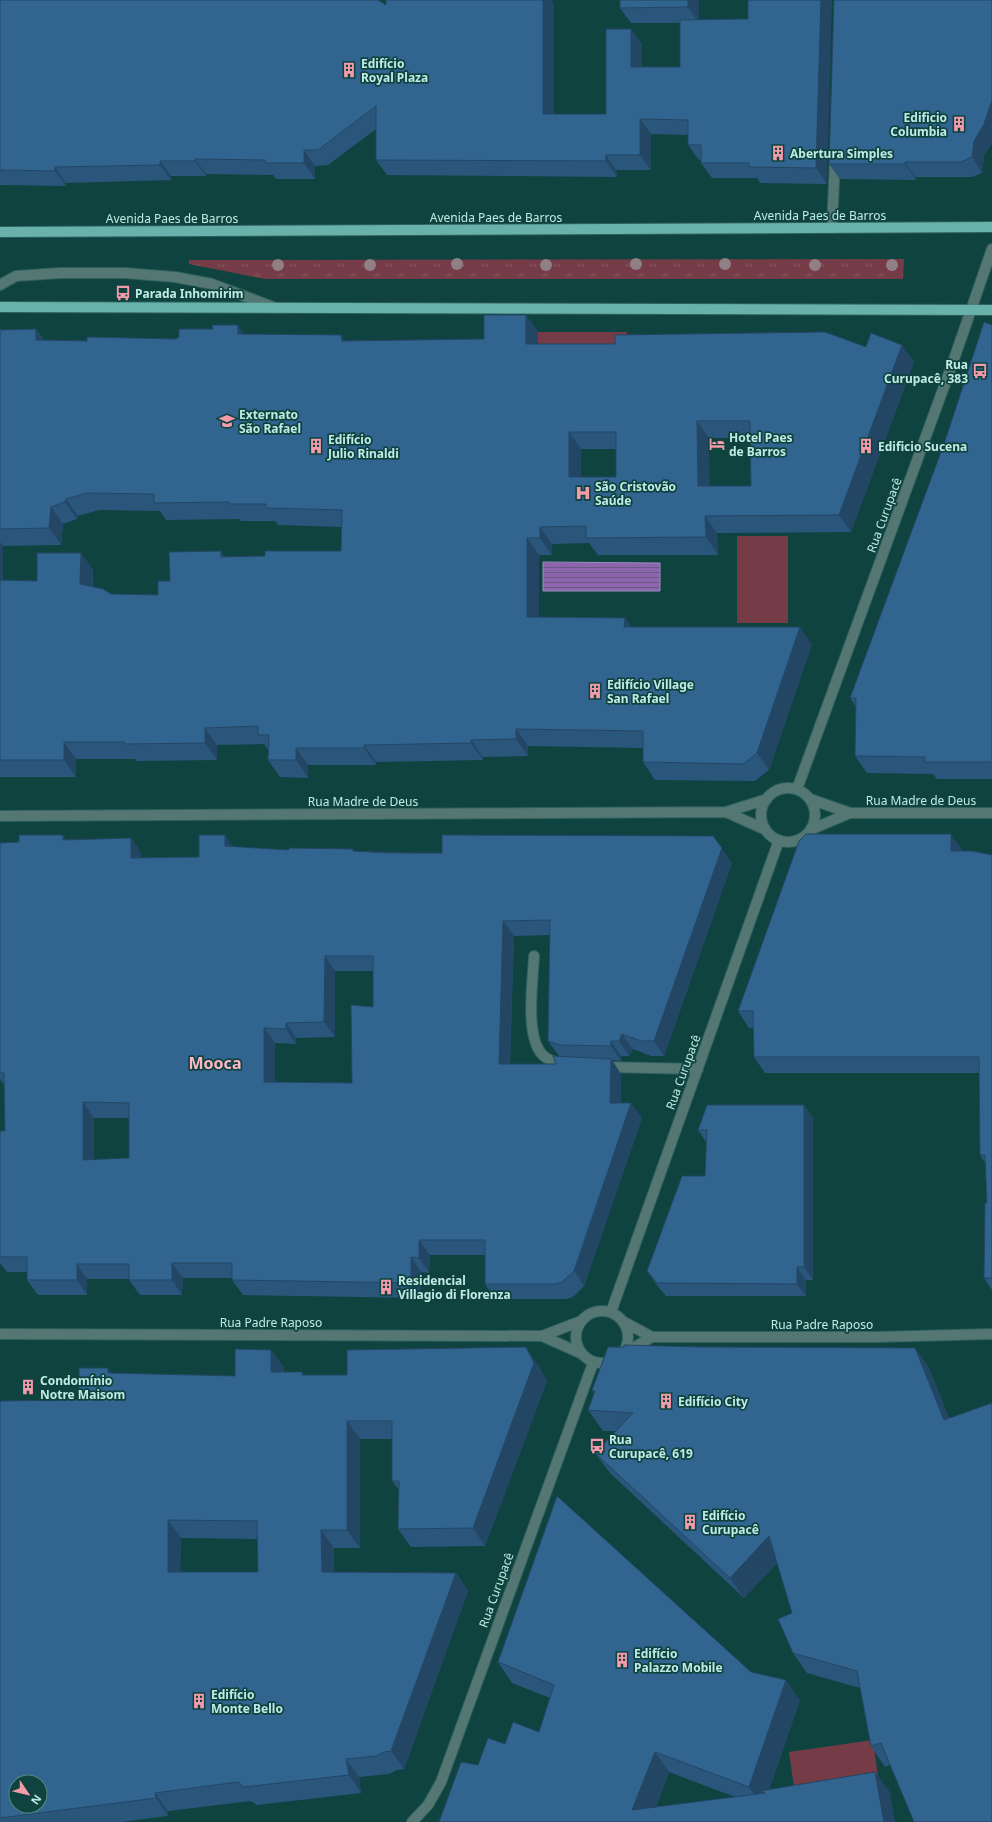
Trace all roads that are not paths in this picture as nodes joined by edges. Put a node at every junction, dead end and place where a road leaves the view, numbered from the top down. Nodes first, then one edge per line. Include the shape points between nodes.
1 (835, 150) edge
2 (992, 226) edge
3 (832, 228) junction
4 (0, 232) edge
5 (992, 249) edge
6 (0, 285) edge
7 (0, 307) edge
8 (276, 308) junction
9 (971, 310) junction
10 (992, 310) edge
11 (797, 789) junction
12 (767, 798) junction
13 (810, 799) junction
14 (726, 812) junction
15 (850, 813) junction
16 (992, 813) edge
17 (0, 816) edge
18 (766, 830) junction
19 (810, 830) junction
20 (779, 840) junction
21 (534, 956) dead end
22 (578, 1066) edge
23 (593, 1067) edge
24 (698, 1069) junction
25 (612, 1312) junction
26 (581, 1321) junction
27 (624, 1322) junction
28 (0, 1334) edge
29 (992, 1334) edge
30 (542, 1336) junction
31 (652, 1338) junction
32 (580, 1353) junction
33 (623, 1354) junction
34 (593, 1363) junction
35 (413, 1822) edge

1 - 3 street
2 - 3 main road, Avenida Paes de Barros
3 - 4 main road, Avenida Paes de Barros
5 - 9 street, Rua Curupacê
6 - 8 street via 16,276 60,273 125,273 175,277 212,284
7 - 8 main road
8 - 9 main road
9 - 10 main road
9 - 11 street, Rua Curupacê
11 - 12 street via 781,789
11 - 13 street
12 - 14 street, Rua Madre de Deus
12 - 18 street via 761,814
13 - 15 street, Rua Madre de Deus
13 - 19 street via 815,815
14 - 17 street, Rua Madre de Deus
14 - 18 street, Rua Madre de Deus
15 - 16 street, Rua Madre de Deus
15 - 19 street, Rua Madre de Deus
18 - 20 street
19 - 20 street via 796,840
20 - 24 street, Rua Curupacê
21 - 22 street via 532,1023 535,1043 541,1054 553,1061
23 - 24 street
24 - 25 street, Rua Curupacê
25 - 26 street via 595,1312
25 - 27 street
26 - 30 street, Rua Padre Raposo
26 - 32 street via 576,1337
27 - 31 street
27 - 33 street via 629,1338
28 - 30 street, Rua Padre Raposo
29 - 31 street, Rua Padre Raposo
30 - 32 street, Rua Padre Raposo
31 - 33 street, Rua Padre Raposo
32 - 34 street
33 - 34 street via 610,1363
34 - 35 street, Rua Curupacê via 441,1782 428,1805

